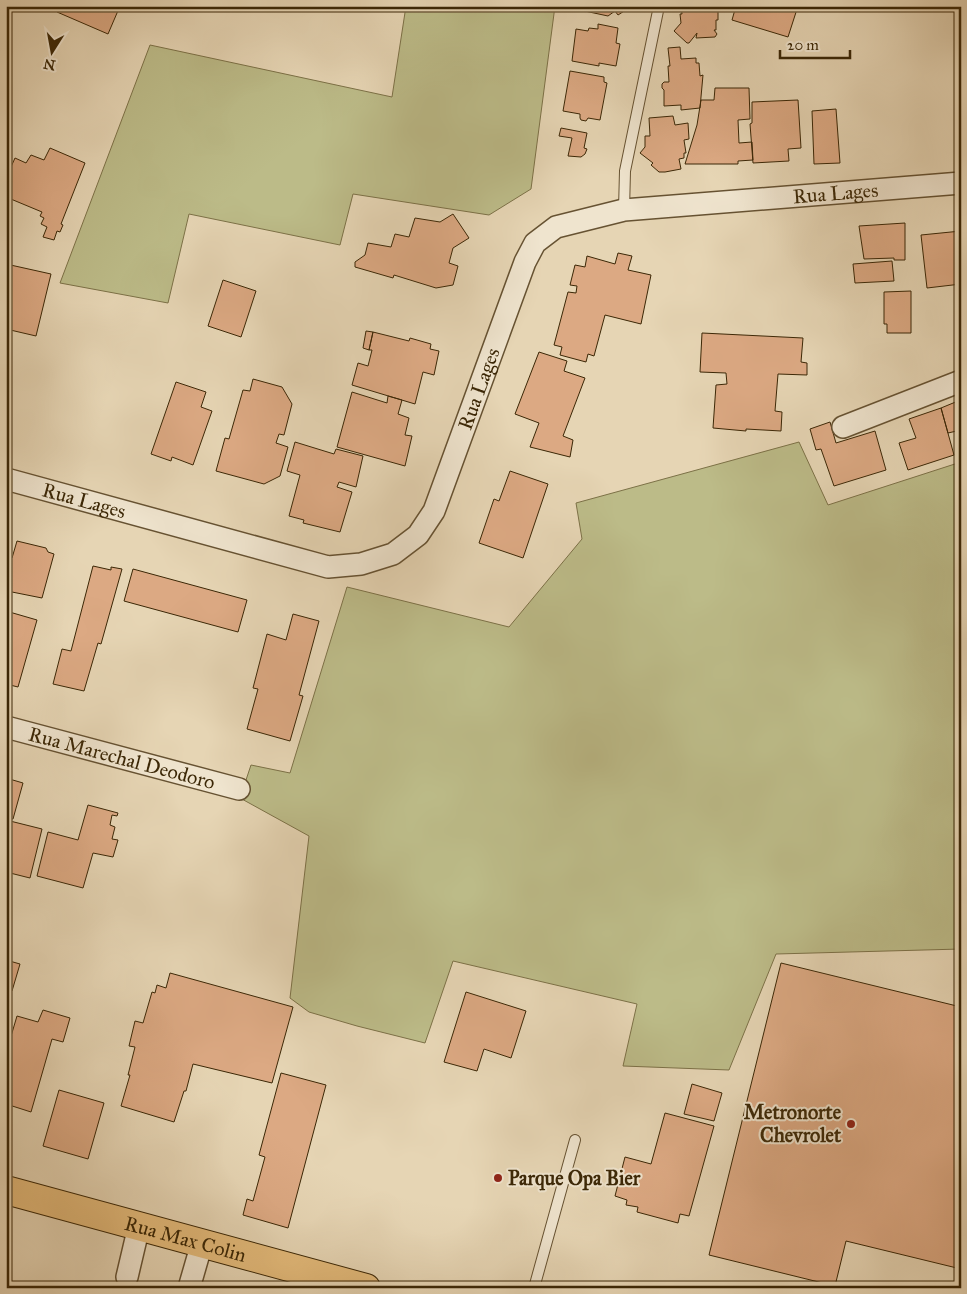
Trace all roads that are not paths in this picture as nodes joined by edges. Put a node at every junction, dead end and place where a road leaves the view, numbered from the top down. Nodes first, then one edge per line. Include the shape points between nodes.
1 (659, 6) edge
2 (961, 183) edge
3 (624, 210) junction
4 (961, 381) edge
5 (843, 427) dead end
6 (6, 478) edge
7 (6, 727) edge
8 (238, 789) dead end
9 (575, 1140) dead end
10 (6, 1190) edge
11 (139, 1226) junction
12 (202, 1243) junction
13 (128, 1277) dead end
14 (316, 1281) edge
15 (189, 1288) edge
16 (366, 1288) edge
17 (534, 1288) edge

1 - 3 lane via 625,171
2 - 3 street, Rua Lages
3 - 6 street, Rua Lages via 556,227 535,243 525,262 434,511 418,535 392,554 361,564 328,567
4 - 5 street
7 - 8 street, Rua Marechal Deodoro
9 - 17 lane
10 - 11 main road, Rua Max Colin
11 - 12 main road, Rua Max Colin
11 - 13 street
12 - 14 main road, Rua Max Colin
12 - 15 street
14 - 16 main road, Rua Max Colin

